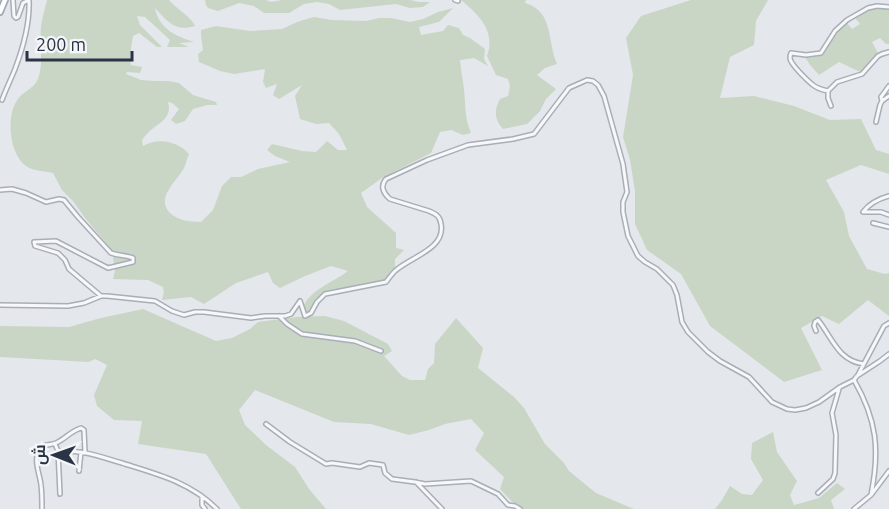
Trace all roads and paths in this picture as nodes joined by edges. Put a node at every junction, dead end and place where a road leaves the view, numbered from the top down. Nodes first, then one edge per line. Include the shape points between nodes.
1 (5, 0) edge
2 (13, 0) edge
3 (29, 0) edge
4 (889, 7) edge
5 (0, 12) edge
6 (889, 52) edge
7 (889, 86) edge
8 (0, 89) edge
9 (6, 89) junction
10 (828, 91) junction
11 (889, 96) edge
12 (2, 99) dead end
13 (882, 101) junction
14 (831, 106) dead end
15 (876, 122) dead end
16 (0, 190) edge
17 (889, 196) edge
18 (889, 215) edge
19 (873, 223) dead end
20 (889, 227) edge
21 (101, 296) junction
22 (0, 305) edge
23 (279, 316) junction
24 (889, 323) edge
25 (816, 331) dead end
26 (381, 351) dead end
27 (889, 354) edge
28 (889, 359) edge
29 (864, 364) junction
30 (877, 364) junction
31 (856, 378) junction
32 (840, 387) junction
33 (266, 424) dead end
34 (55, 444) junction
35 (58, 451) junction
36 (83, 452) junction
37 (79, 471) dead end
38 (889, 471) edge
39 (415, 482) junction
40 (818, 493) dead end
41 (60, 494) dead end
42 (871, 495) junction
43 (202, 496) junction
44 (42, 509) edge
45 (205, 509) edge
46 (217, 509) edge
47 (442, 509) edge
48 (520, 509) edge
49 (854, 509) edge

1 - 5 main road
2 - 3 street via 16,18 23,3
3 - 9 street via 23,44
4 - 10 street via 868,8 847,20 821,53 791,53 790,62 813,85
6 - 10 street via 878,56 862,74 837,82
7 - 13 street
8 - 9 street
9 - 12 street
10 - 14 street
11 - 13 street
13 - 15 street
16 - 21 street via 12,189 46,202 64,200 111,253 134,258 133,262 108,268 56,241 34,242 35,246 58,253 69,269
17 - 18 street via 869,204 863,212
19 - 20 street
21 - 22 street via 68,306
21 - 23 street via 155,301 184,315 195,312 251,318
23 - 26 street via 302,334 355,341
23 - 32 street via 291,314 300,301 305,316 325,294 386,282 395,271 439,240 440,218 390,199 382,189 386,179 468,144 534,134 569,88 587,80 593,81 604,96 623,164 627,192 623,212 628,236 638,256 673,285 688,332 714,356 749,377 772,402 787,409 806,408
24 - 29 street
25 - 29 street via 814,322 818,320 842,355
27 - 30 street
28 - 30 street
29 - 31 street
30 - 31 street
31 - 32 street
31 - 42 street via 876,446
32 - 40 street via 832,413 835,473
33 - 39 street via 326,464 360,467 377,463 383,465 392,479
34 - 35 street
34 - 36 street via 83,428
34 - 44 street via 38,451
35 - 36 street
35 - 41 street
36 - 37 street
36 - 43 street via 160,474
38 - 42 street
39 - 47 street
39 - 48 street via 471,481
42 - 49 street
43 - 45 street
43 - 46 street

